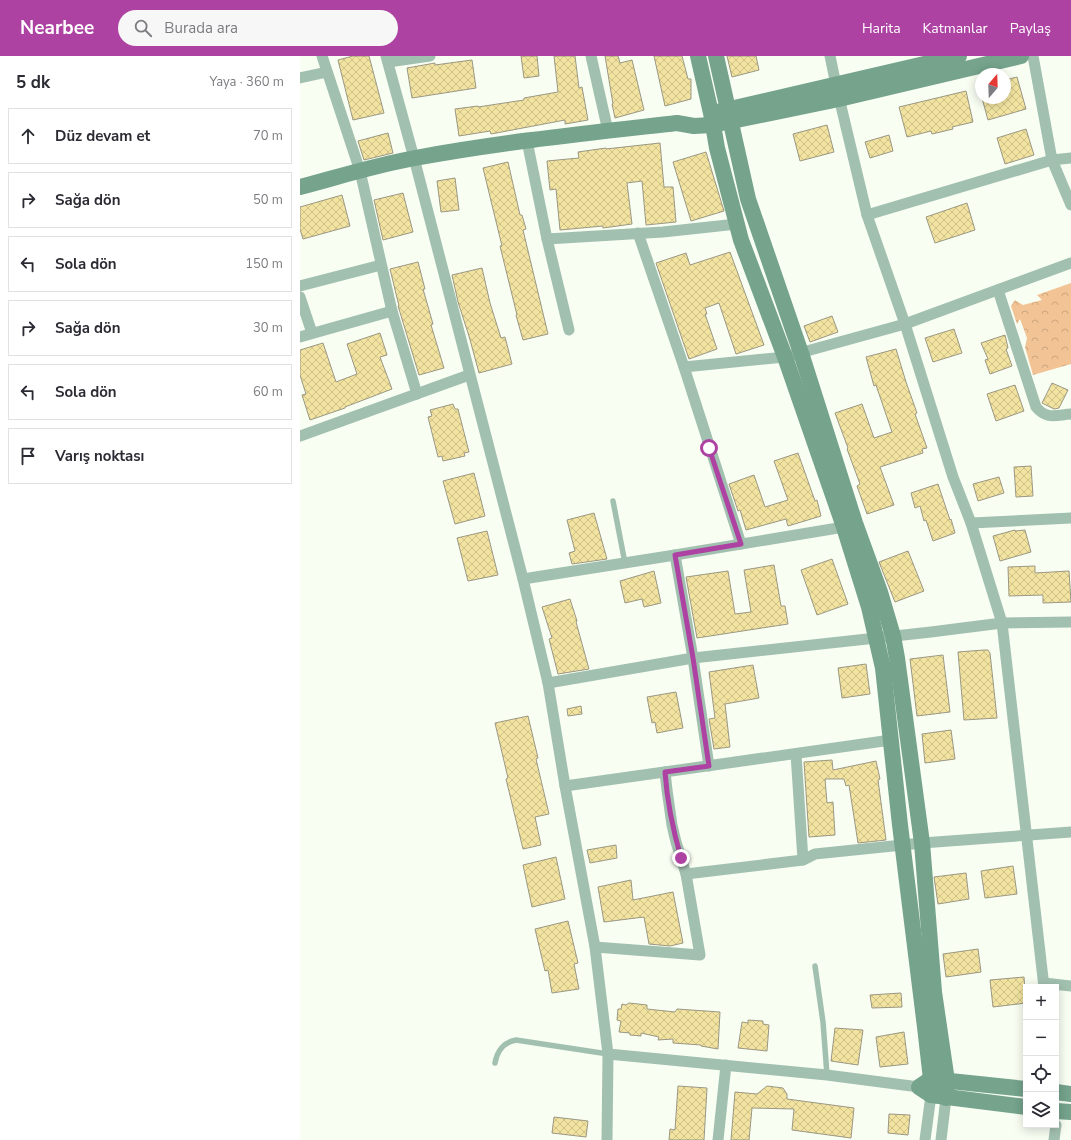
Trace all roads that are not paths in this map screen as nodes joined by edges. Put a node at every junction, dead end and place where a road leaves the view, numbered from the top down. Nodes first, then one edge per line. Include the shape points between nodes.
1 (322, 56) edge
2 (430, 56) edge
3 (591, 56) edge
4 (698, 56) edge
5 (716, 56) edge
6 (830, 56) edge
7 (959, 56) edge
8 (1021, 56) edge
9 (1033, 56) edge
10 (387, 59) edge
11 (327, 72) junction
12 (300, 78) edge
13 (838, 92) junction
14 (729, 115) junction
15 (712, 119) junction
16 (608, 130) junction
17 (527, 141) junction
18 (414, 158) junction
19 (1071, 158) edge
20 (1052, 160) junction
21 (360, 171) junction
22 (300, 187) edge
23 (1071, 205) edge
24 (867, 215) junction
25 (737, 224) junction
26 (638, 233) junction
27 (546, 239) junction
28 (1071, 263) edge
29 (381, 265) junction
30 (300, 286) edge
31 (998, 290) junction
32 (300, 297) edge
33 (392, 312) junction
34 (905, 324) junction
35 (569, 330) dead end
36 (312, 333) junction
37 (300, 337) edge
38 (801, 353) junction
39 (785, 357) junction
40 (684, 368) junction
41 (470, 374) junction
42 (417, 394) junction
43 (1071, 414) edge
44 (300, 436) edge
45 (613, 501) dead end
46 (1071, 518) edge
47 (970, 523) junction
48 (844, 527) junction
49 (741, 544) junction
50 (675, 555) junction
51 (625, 563) junction
52 (523, 579) junction
53 (1071, 622) edge
54 (1002, 624) junction
55 (893, 636) junction
56 (876, 638) junction
57 (693, 658) junction
58 (548, 683) junction
59 (891, 740) junction
60 (796, 754) junction
61 (709, 766) junction
62 (665, 772) junction
63 (565, 786) junction
64 (1071, 832) edge
65 (1026, 835) junction
66 (922, 843) junction
67 (903, 845) junction
68 (803, 860) junction
69 (686, 874) junction
70 (595, 947) junction
71 (815, 966) dead end
72 (1044, 984) edge
73 (1059, 986) edge
74 (1071, 986) edge
75 (608, 1054) junction
76 (495, 1063) dead end
77 (726, 1065) junction
78 (827, 1075) junction
79 (935, 1088) junction
80 (1023, 1089) edge
81 (1059, 1092) edge
82 (1071, 1094) edge
83 (1023, 1106) edge
84 (1056, 1128) edge
85 (607, 1140) edge
86 (718, 1140) edge
87 (925, 1140) edge
88 (940, 1140) edge
89 (1054, 1140) edge

1 - 11 street
2 - 10 street
3 - 16 street
4 - 15 street
5 - 14 street
6 - 13 street
7 - 13 street
8 - 13 street
9 - 20 street
10 - 18 street
11 - 12 street
11 - 21 street
13 - 14 street
13 - 24 street
14 - 15 street
14 - 38 street via 748,199
15 - 16 street via 688,118 677,123
15 - 25 street
16 - 17 street
17 - 18 street
17 - 27 street
18 - 21 street
18 - 41 street
19 - 20 street
20 - 23 street
20 - 24 street
21 - 22 street
21 - 29 street
24 - 34 street
25 - 26 street
25 - 39 street
26 - 27 street
26 - 40 street
27 - 35 street
28 - 31 street
29 - 30 street
29 - 33 street
31 - 34 street
31 - 43 street via 1036,407 1042,414 1049,416
32 - 36 street
33 - 36 street
33 - 42 street
34 - 38 street
34 - 47 street
36 - 37 street
38 - 39 street
38 - 55 street
39 - 40 street
39 - 48 street
40 - 49 street
41 - 42 street
41 - 52 street
42 - 44 street
45 - 51 lane
46 - 47 street
47 - 54 street
48 - 49 street
48 - 56 street via 870,607
49 - 50 street
50 - 51 street
50 - 57 street
51 - 52 street
52 - 58 street
53 - 54 street
54 - 55 street
54 - 65 street
55 - 56 street
55 - 66 street
56 - 57 street
56 - 59 street via 883,668
57 - 58 street
57 - 61 street
58 - 63 street
59 - 60 street
59 - 67 street
60 - 61 street
60 - 68 street
61 - 62 street
62 - 63 street
62 - 69 street via 672,825
63 - 70 street
64 - 65 street
65 - 66 street
65 - 72 street
66 - 67 street
66 - 79 street via 934,992
67 - 68 street via 815,854
67 - 79 street
68 - 69 street
69 - 70 street via 700,955
70 - 75 street
71 - 78 lane
73 - 74 street
75 - 76 lane via 516,1040 501,1048
75 - 77 street
75 - 85 street
77 - 78 street
77 - 86 street
78 - 79 street
79 - 80 street
79 - 83 street
79 - 87 street
79 - 88 street
81 - 82 street
84 - 89 street

